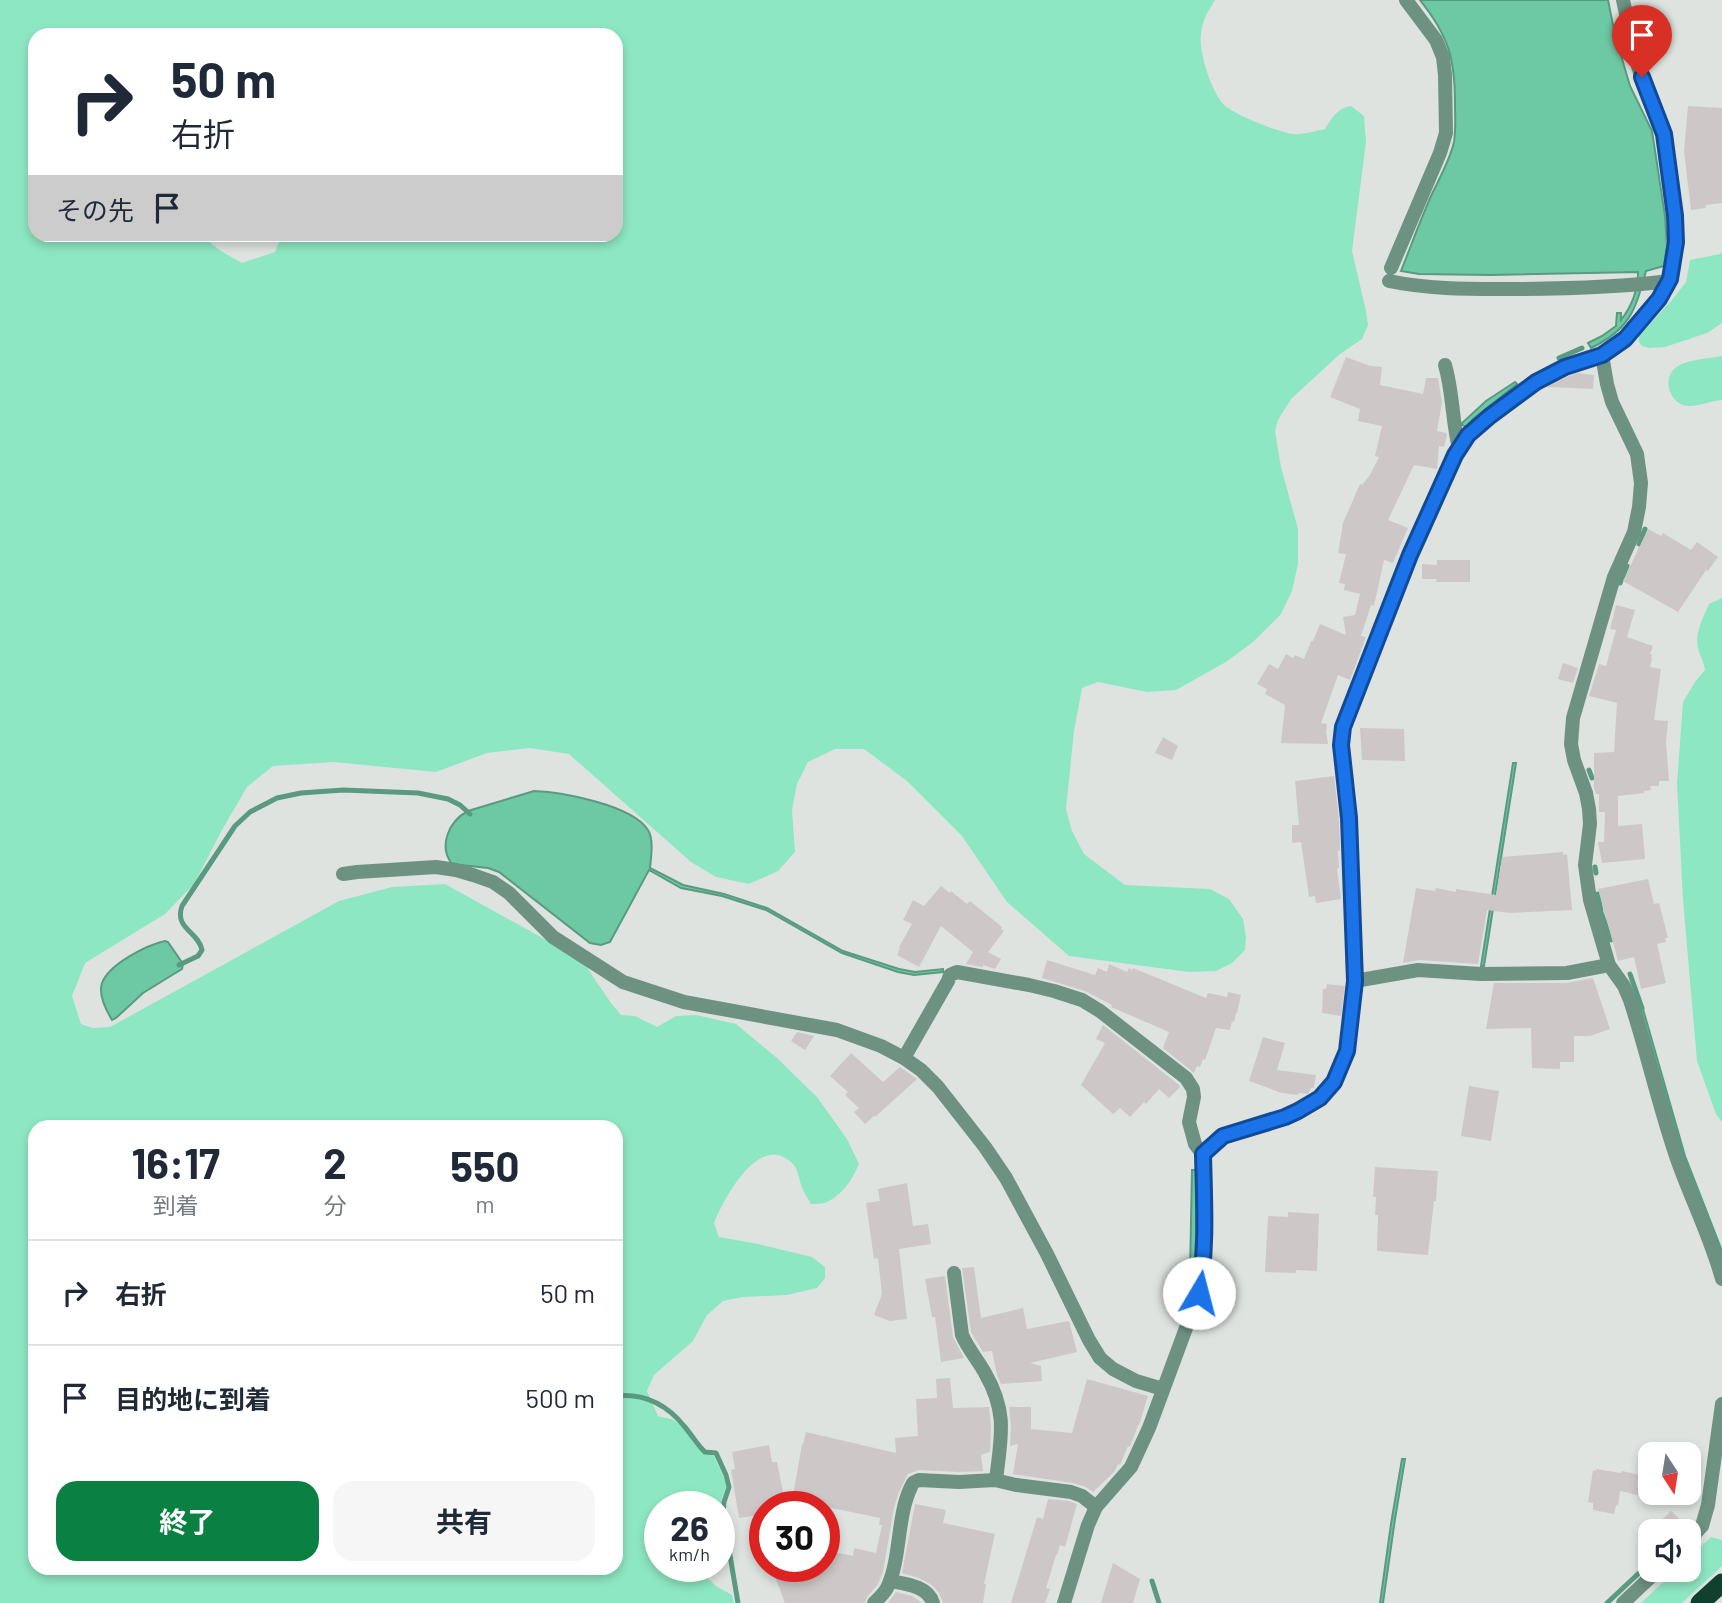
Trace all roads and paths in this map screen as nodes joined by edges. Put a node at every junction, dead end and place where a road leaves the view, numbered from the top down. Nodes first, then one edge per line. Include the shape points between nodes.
1 (1406, 0) edge
2 (1623, 0) edge
3 (1669, 281) junction
4 (1602, 355) junction
5 (1445, 365) dead end
6 (1459, 448) junction
7 (343, 874) dead end
8 (1609, 965) junction
9 (1355, 981) junction
10 (904, 1059) junction
11 (1203, 1154) junction
12 (954, 1273) dead end
13 (1722, 1279) edge
14 (1163, 1389) junction
15 (1722, 1404) edge
16 (996, 1480) junction
17 (1096, 1507) junction
18 (1701, 1527) edge
19 (890, 1581) junction
20 (1645, 1582) edge
21 (1722, 1583) edge
22 (874, 1603) edge
23 (933, 1603) edge
24 (1064, 1603) edge
25 (1623, 1603) edge
26 (1700, 1603) edge

1 - 3 street via 1443,57 1446,132 1390,275 1411,286 1441,289 1570,289
2 - 3 street via 1636,60 1664,134 1676,242
3 - 4 street via 1625,339
4 - 6 street via 1536,382 1490,416
4 - 8 street via 1612,402 1637,454 1641,483 1634,532 1614,577 1571,730 1574,760 1589,809 1586,880
5 - 6 street
6 - 9 street via 1410,555 1343,727
7 - 10 street via 436,867 473,874 509,893 553,937 624,982 684,1002 837,1030
8 - 9 street via 1567,973 1418,970
8 - 13 street via 1630,1000 1675,1153
9 - 11 street via 1347,1051 1328,1089 1298,1111 1223,1136
10 - 11 street via 952,973 1054,990 1100,1011 1190,1082 1194,1097 1189,1122
10 - 14 street via 938,1087 1006,1178 1100,1358 1136,1381
11 - 14 street via 1203,1271
12 - 16 street via 962,1335 999,1406 1002,1434
14 - 17 street via 1131,1466
15 - 18 street
16 - 17 street via 1071,1492
16 - 19 street via 914,1482
17 - 24 street
19 - 22 street
19 - 23 street via 925,1591
20 - 25 street
21 - 26 highway

